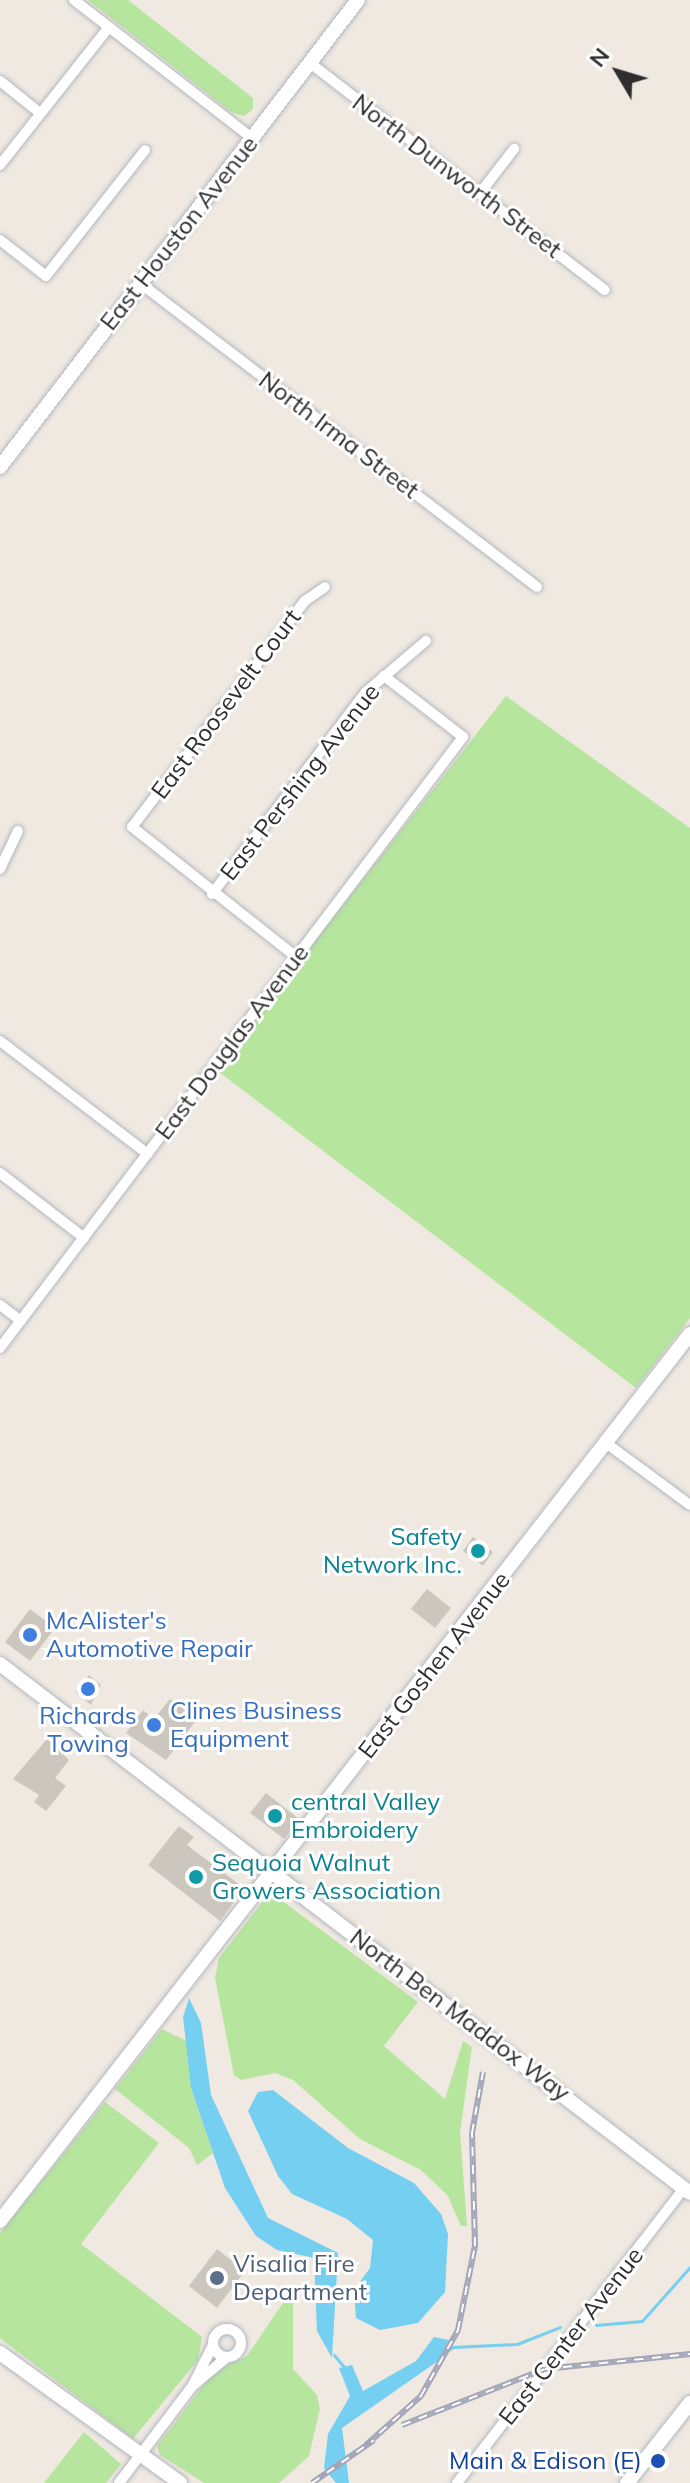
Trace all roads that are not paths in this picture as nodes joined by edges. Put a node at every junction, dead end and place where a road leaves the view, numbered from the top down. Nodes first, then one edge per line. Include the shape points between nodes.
1 (74, 0) edge
2 (358, 0) edge
3 (109, 27) junction
4 (310, 63) junction
5 (0, 81) edge
6 (40, 113) junction
7 (252, 138) junction
8 (514, 149) dead end
9 (145, 150) dead end
10 (0, 165) edge
11 (480, 193) junction
12 (0, 240) edge
13 (140, 283) junction
14 (605, 290) dead end
15 (0, 467) edge
16 (325, 587) dead end
17 (537, 587) dead end
18 (426, 641) dead end
19 (384, 676) junction
20 (18, 831) dead end
21 (0, 869) edge
22 (212, 894) junction
23 (295, 956) junction
24 (0, 1041) edge
25 (148, 1154) junction
26 (0, 1173) edge
27 (84, 1238) junction
28 (0, 1305) edge
29 (21, 1321) junction
30 (690, 1334) edge
31 (0, 1348) edge
32 (606, 1443) junction
33 (690, 1505) edge
34 (0, 1664) edge
35 (272, 1872) junction
36 (687, 2190) edge
37 (0, 2221) edge
38 (213, 2345) junction
39 (0, 2353) edge
40 (227, 2357) junction
41 (193, 2385) junction
42 (690, 2403) edge
43 (140, 2456) junction
44 (629, 2482) edge
45 (119, 2483) edge
46 (180, 2483) edge
47 (457, 2483) edge

1 - 3 street
2 - 4 main road, East Houston Avenue
3 - 6 street
3 - 7 street
4 - 7 main road, East Houston Avenue
4 - 11 street, North Dunworth Street
5 - 6 street
6 - 10 street
7 - 13 main road, East Houston Avenue
8 - 11 street
9 - 12 street via 46,276
11 - 14 street, North Dunworth Street
13 - 15 main road, East Houston Avenue
13 - 17 street, North Irma Street
16 - 22 street, East Roosevelt Court via 305,601 132,827
18 - 19 street, East Pershing Avenue
19 - 22 street, East Pershing Avenue
19 - 23 street, East Douglas Avenue via 463,737
20 - 21 street
22 - 23 street
23 - 25 street, East Douglas Avenue
24 - 25 street
25 - 27 street, East Douglas Avenue
26 - 27 street
27 - 29 street, East Douglas Avenue
28 - 29 street
29 - 31 street, East Douglas Avenue
30 - 32 main road, East Goshen Avenue
32 - 33 street
32 - 35 main road, East Goshen Avenue
34 - 35 main road, North Ben Maddox Way
35 - 36 main road, North Ben Maddox Way
35 - 37 main road, East Goshen Avenue
36 - 47 street, East Center Avenue
38 - 40 street
38 - 40 street via 219,2331 236,2333 240,2347
38 - 41 street
39 - 43 main road
40 - 41 street
41 - 43 street
42 - 44 main road
43 - 45 street
43 - 46 main road

